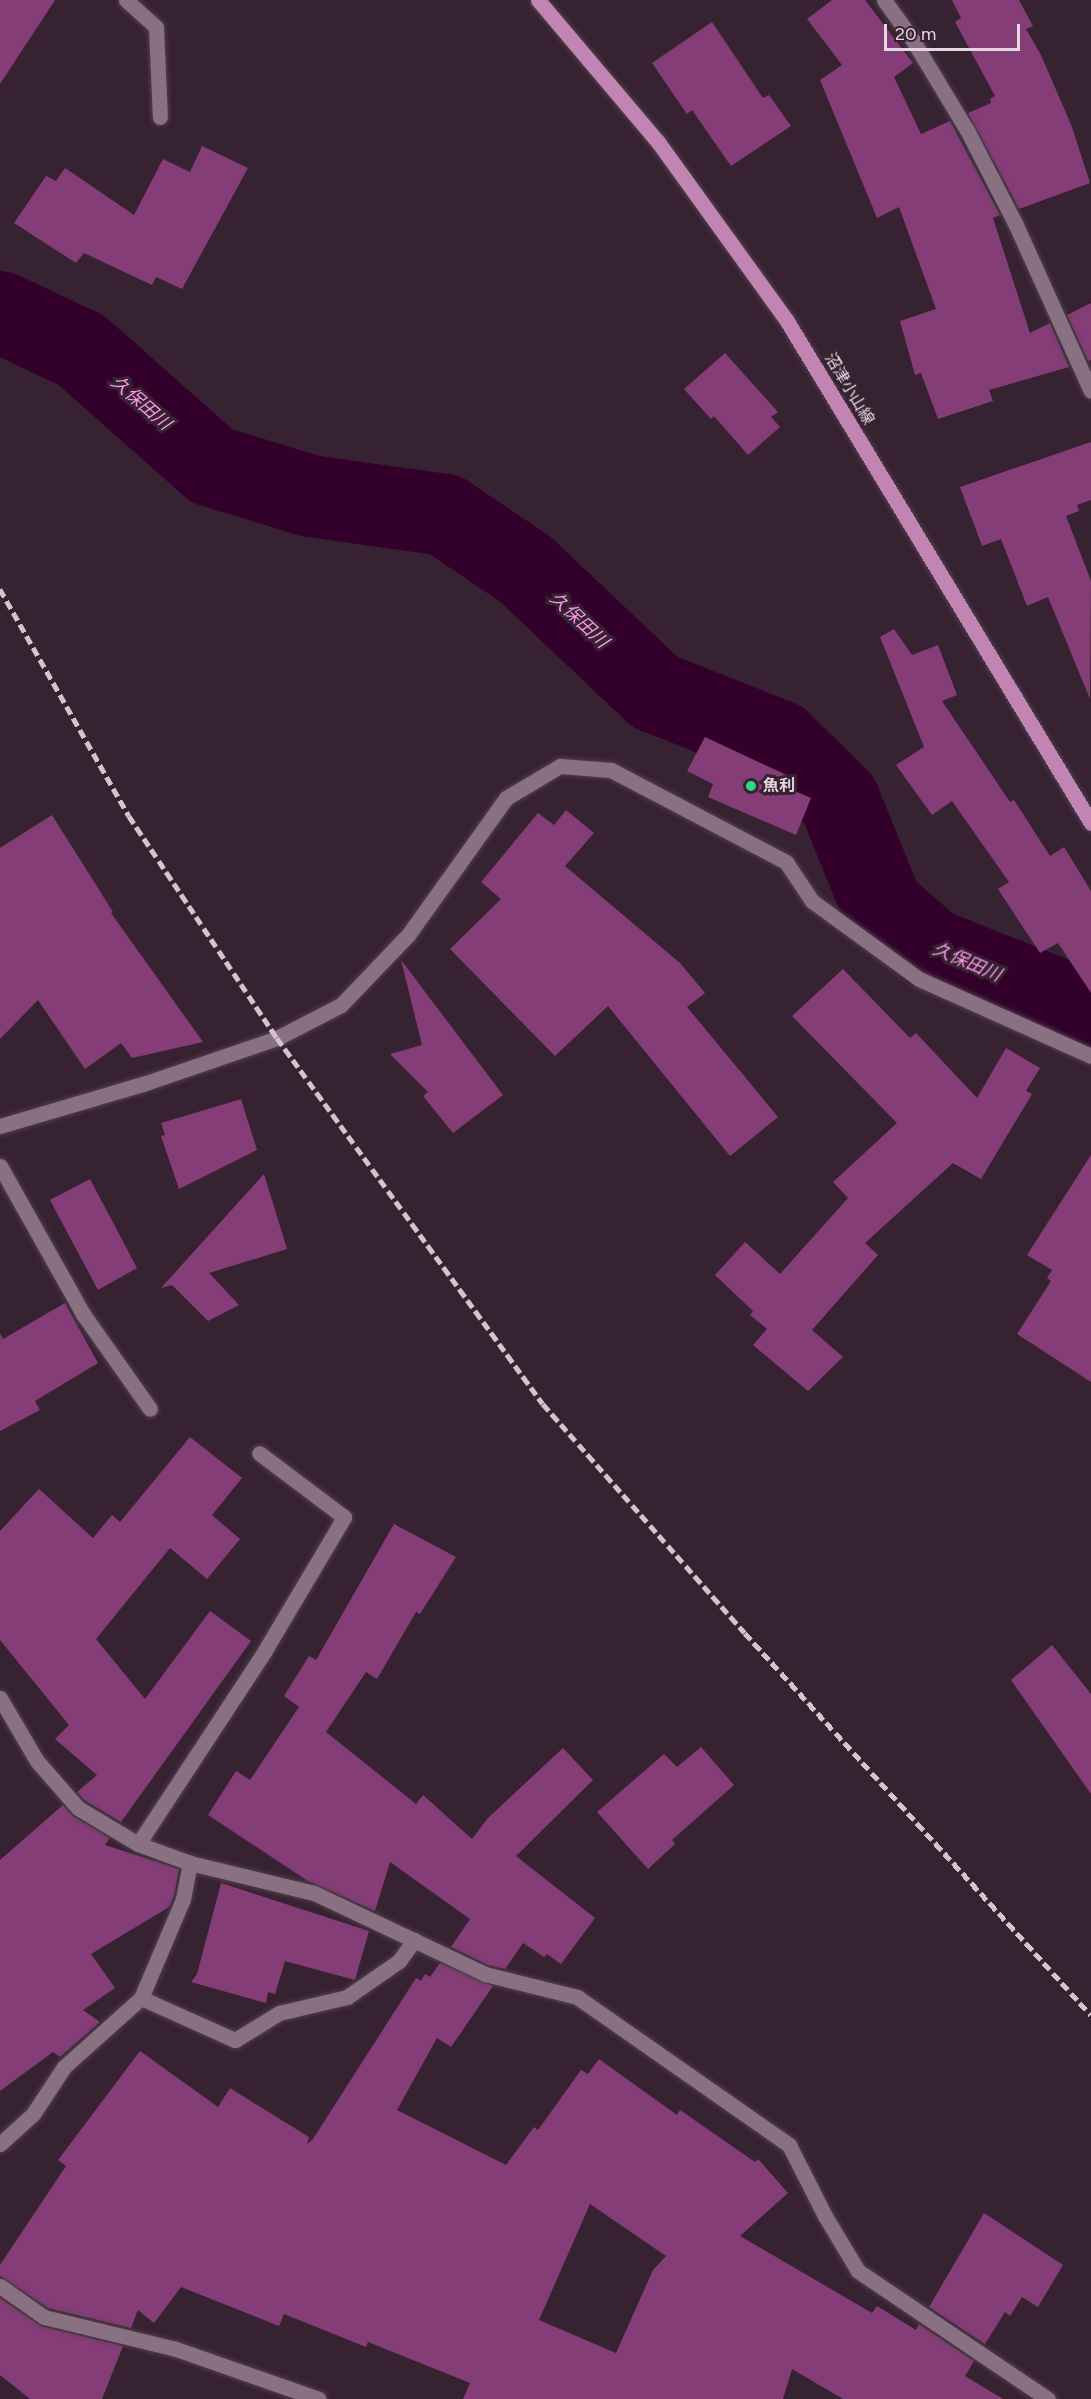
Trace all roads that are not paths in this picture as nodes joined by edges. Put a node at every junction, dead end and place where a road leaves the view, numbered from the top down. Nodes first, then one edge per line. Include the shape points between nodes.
1 (126, 0) edge
2 (537, 0) edge
3 (884, 0) edge
4 (160, 117) dead end
5 (1091, 391) edge
6 (1091, 823) edge
7 (1091, 1056) edge
8 (0, 1126) edge
9 (0, 1166) edge
10 (150, 1409) dead end
11 (259, 1454) dead end
12 (0, 1698) edge
13 (138, 1844) junction
14 (190, 1863) junction
15 (414, 1940) junction
16 (141, 1998) junction
17 (0, 2144) edge
18 (0, 2286) edge
19 (319, 2399) edge
20 (1048, 2399) edge

1 - 4 street via 156,27
2 - 6 main road, 沼津小山線 via 658,142 788,321
3 - 5 street via 967,130 1015,223
7 - 8 street via 919,979 812,901 786,862 611,770 560,766 506,798 408,934 341,1005 277,1038 143,1084
9 - 10 street via 83,1314
11 - 13 street via 344,1517 264,1652
12 - 13 street via 37,1761 78,1808
13 - 14 street
14 - 15 street via 314,1893
14 - 16 street via 183,1899
15 - 16 street via 399,1961 346,1997 279,2013 235,2040
15 - 20 street via 485,1974 577,1997 789,2145 858,2271
16 - 17 street via 64,2067 33,2114
18 - 19 street via 44,2317 176,2349

